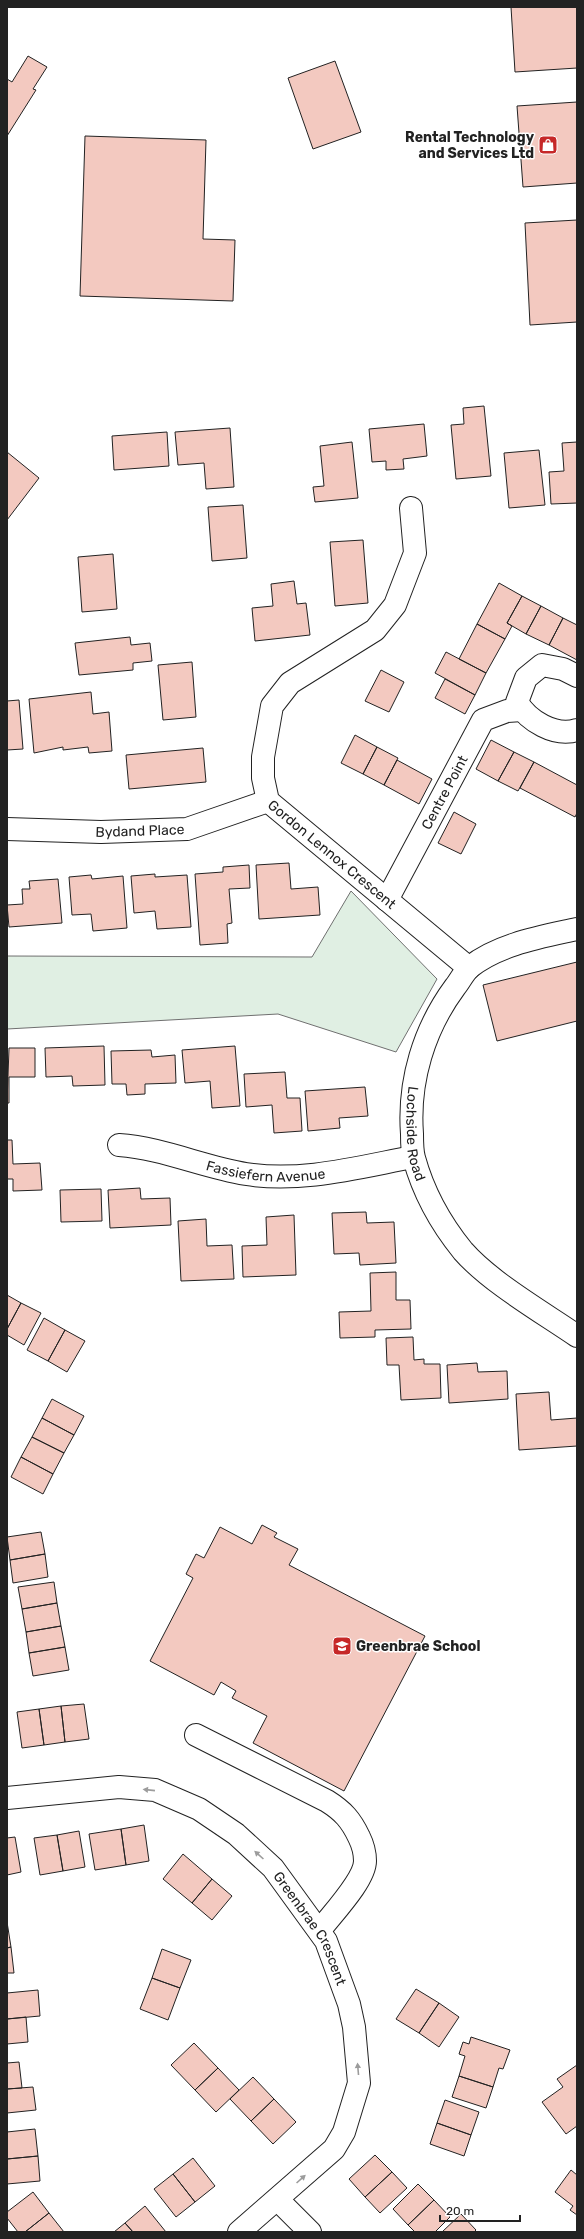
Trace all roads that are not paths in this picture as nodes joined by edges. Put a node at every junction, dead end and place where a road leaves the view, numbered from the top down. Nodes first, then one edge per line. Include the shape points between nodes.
1 (411, 508) dead end
2 (577, 676) edge
3 (522, 710) junction
4 (577, 730) edge
5 (268, 801) junction
6 (7, 829) edge
7 (386, 900) junction
8 (577, 928) edge
9 (469, 968) junction
10 (119, 1145) dead end
11 (414, 1156) junction
12 (577, 1336) edge
13 (196, 1735) dead end
14 (7, 1798) edge
15 (320, 1930) junction
16 (278, 2200) junction
17 (240, 2232) edge
18 (310, 2232) edge

1 - 5 street, Gordon Lennox Crescent via 415,552 395,605 375,630 290,683 272,706 263,757 263,778
2 - 3 street via 552,666 536,669 526,678 521,690 518,702
3 - 4 street via 532,719 557,731 567,733
3 - 7 street, Centre Point via 507,711 483,720
5 - 6 street, Bydand Place via 187,829 101,832
5 - 7 street, Gordon Lennox Crescent
7 - 9 street, Gordon Lennox Crescent
8 - 9 street, Lochside Road via 494,952
9 - 11 street, Lochside Road via 441,1006 421,1051 414,1078 411,1121
10 - 11 street, Fassiefern Avenue via 160,1152 200,1165 282,1178
11 - 12 street, Lochside Road via 426,1192 464,1252 500,1283
13 - 15 street via 327,1801 352,1822 361,1841 365,1861 353,1887
15 -> 14 street, Greenbrae Crescent via 274,1868 236,1834 192,1806 156,1790 118,1787
16 -> 15 street, Greenbrae Crescent via 334,2149 344,2132 359,2083 354,2027 349,2004
16 - 17 street, Greenbrae Crescent
16 - 18 street

